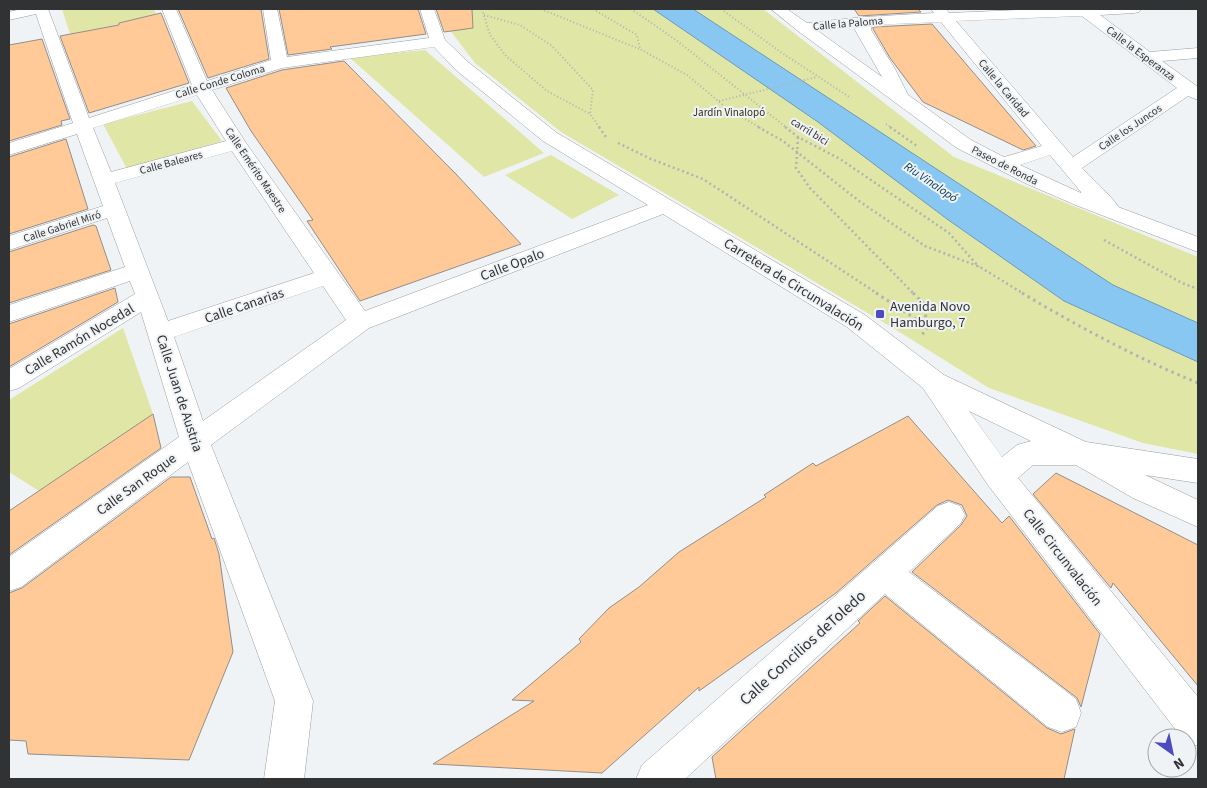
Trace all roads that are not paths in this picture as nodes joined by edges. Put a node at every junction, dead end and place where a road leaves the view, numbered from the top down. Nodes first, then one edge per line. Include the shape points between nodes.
1 (41, 9) edge
2 (170, 9) edge
3 (270, 9) edge
4 (427, 9) edge
5 (778, 9) edge
6 (1134, 9) edge
7 (1085, 11) junction
8 (942, 13) edge
9 (9, 16) edge
10 (864, 21) junction
11 (803, 28) junction
12 (438, 42) junction
13 (1198, 54) edge
14 (1146, 56) junction
15 (280, 62) junction
16 (201, 87) junction
17 (1193, 91) edge
18 (900, 98) junction
19 (83, 125) junction
20 (237, 144) junction
21 (1055, 148) junction
22 (9, 149) edge
23 (1000, 164) junction
24 (1071, 167) junction
25 (104, 180) junction
26 (665, 206) junction
27 (115, 209) junction
28 (1119, 214) junction
29 (9, 242) edge
30 (1198, 245) edge
31 (138, 270) junction
32 (328, 276) junction
33 (148, 297) junction
34 (9, 314) edge
35 (360, 322) junction
36 (160, 333) junction
37 (9, 381) edge
38 (934, 382) junction
39 (195, 441) junction
40 (1081, 453) junction
41 (1198, 471) edge
42 (999, 476) junction
43 (1198, 514) edge
44 (949, 515) dead end
45 (884, 573) junction
46 (9, 576) edge
47 (1062, 714) dead end
48 (1198, 727) edge
49 (284, 779) edge
50 (656, 779) edge

1 - 9 street
1 - 19 street, Calle Juan de Austria
2 - 16 street, Calle Emérito Maestre
3 - 15 street
4 - 12 street, Carretera de Circunvalación
5 - 11 street, Paseo de Ronda
6 - 7 street, Calle la Paloma
7 - 8 street, Calle la Paloma
7 - 14 street, Calle la Esperanza
8 - 10 street, Calle la Paloma
8 - 21 street, Calle la Caridad
10 - 11 street, Calle la Paloma
10 - 18 street via 863,30
11 - 18 street, Paseo de Ronda
12 - 15 street, Calle Conde Coloma
12 - 26 street, Carretera de Circunvalación via 462,66 550,137
13 - 14 street
14 - 17 street, Calle la Esperanza
15 - 16 street, Calle Conde Coloma
16 - 19 street, Calle Conde Coloma
16 - 20 street, Calle Emérito Maestre
17 - 24 street, Calle los Juncos
18 - 23 street, Paseo de Ronda via 964,144
19 - 22 street, Calle Conde Coloma
19 - 25 street, Calle Juan de Austria
20 - 25 street, Calle Baleares
20 - 32 street, Calle Emérito Maestre
21 - 23 street
21 - 24 street, Calle la Caridad
23 - 28 street, Paseo de Ronda
24 - 28 street, Paseo de Ronda via 1088,188
25 - 27 street, Calle Juan de Austria
26 - 35 street, Calle Opalo
26 - 38 street, Carretera de Circunvalación via 856,322
27 - 29 street, Calle Gabriel Miró
27 - 31 street, Calle Juan de Austria
28 - 30 street, Paseo de Ronda
31 - 33 street, Calle Juan de Austria
31 - 34 street
32 - 35 street, Calle Emérito Maestre
32 - 36 street, Calle Canarias
33 - 36 street, Calle Juan de Austria
33 - 37 street, Calle Ramón Nocedal
35 - 39 street, Calle San Roque
36 - 39 street, Calle Juan de Austria
38 - 40 street, Carretera de Circunvalación
38 - 42 street, Calle Circunvalación
39 - 46 street, Calle San Roque
39 - 49 street, Calle Juan de Austria via 294,701
40 - 41 street
40 - 42 street via 1027,453
40 - 43 street, Carretera de Circunvalación via 1144,489
42 - 48 street, Calle Circunvalación
44 - 45 street, Calle Concilios deToledo
45 - 47 street
45 - 50 street, Calle Concilios deToledo

